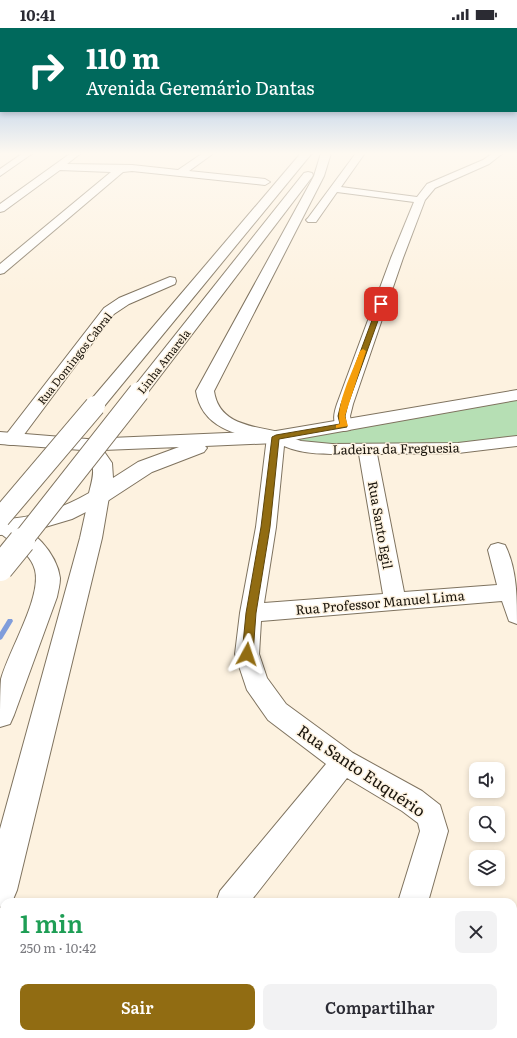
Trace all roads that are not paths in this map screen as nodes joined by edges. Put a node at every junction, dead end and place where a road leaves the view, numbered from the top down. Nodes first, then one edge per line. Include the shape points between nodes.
1 (83, 200) edge
2 (267, 200) edge
3 (288, 200) edge
4 (306, 200) edge
5 (327, 200) edge
6 (420, 200) edge
7 (4, 202) edge
8 (0, 209) edge
9 (312, 220) dead end
10 (0, 270) edge
11 (170, 280) dead end
12 (517, 395) edge
13 (344, 426) junction
14 (276, 437) junction
15 (6, 439) edge
16 (227, 439) junction
17 (517, 441) edge
18 (87, 445) junction
19 (367, 449) junction
20 (99, 497) junction
21 (3, 524) edge
22 (498, 550) dead end
23 (0, 568) edge
24 (509, 592) junction
25 (395, 601) junction
26 (251, 613) junction
27 (517, 615) edge
28 (0, 715) edge
29 (344, 762) junction
30 (0, 890) edge
31 (234, 898) edge
32 (414, 898) edge

1 - 10 street
2 - 21 main road, Linha Amarela, bridge via 94,406
3 - 23 main road, Linha Amarela, bridge
4 - 14 main road via 205,392 209,410 217,417 238,428
5 - 9 street
6 - 13 street via 347,397 342,416
7 - 8 street
11 - 15 street, Rua Domingos Cabral via 124,301 109,311
12 - 13 main road
13 - 14 main road
14 - 16 main road
14 - 19 street, Ladeira da Freguesia via 298,446
14 - 26 street, Rua Santo Euquério via 266,527
15 - 18 main road
16 - 18 main road
16 - 20 main road via 164,459
17 - 19 street, Ladeira da Freguesia via 458,448
18 - 20 main road via 101,460 105,469
19 - 25 street, Rua Santo Egil
20 - 21 main road via 69,513
20 - 30 main road via 89,546
21 - 28 main road via 24,539 43,560 48,578 45,597
22 - 24 street
24 - 25 street, Rua Professor Manuel Lima
24 - 27 street
25 - 26 street, Rua Professor Manuel Lima
26 - 29 street, Rua Santo Euquério via 247,654 256,683 277,712
29 - 31 street
29 - 32 street, Rua Santo Euquério via 412,801 430,815 434,831

